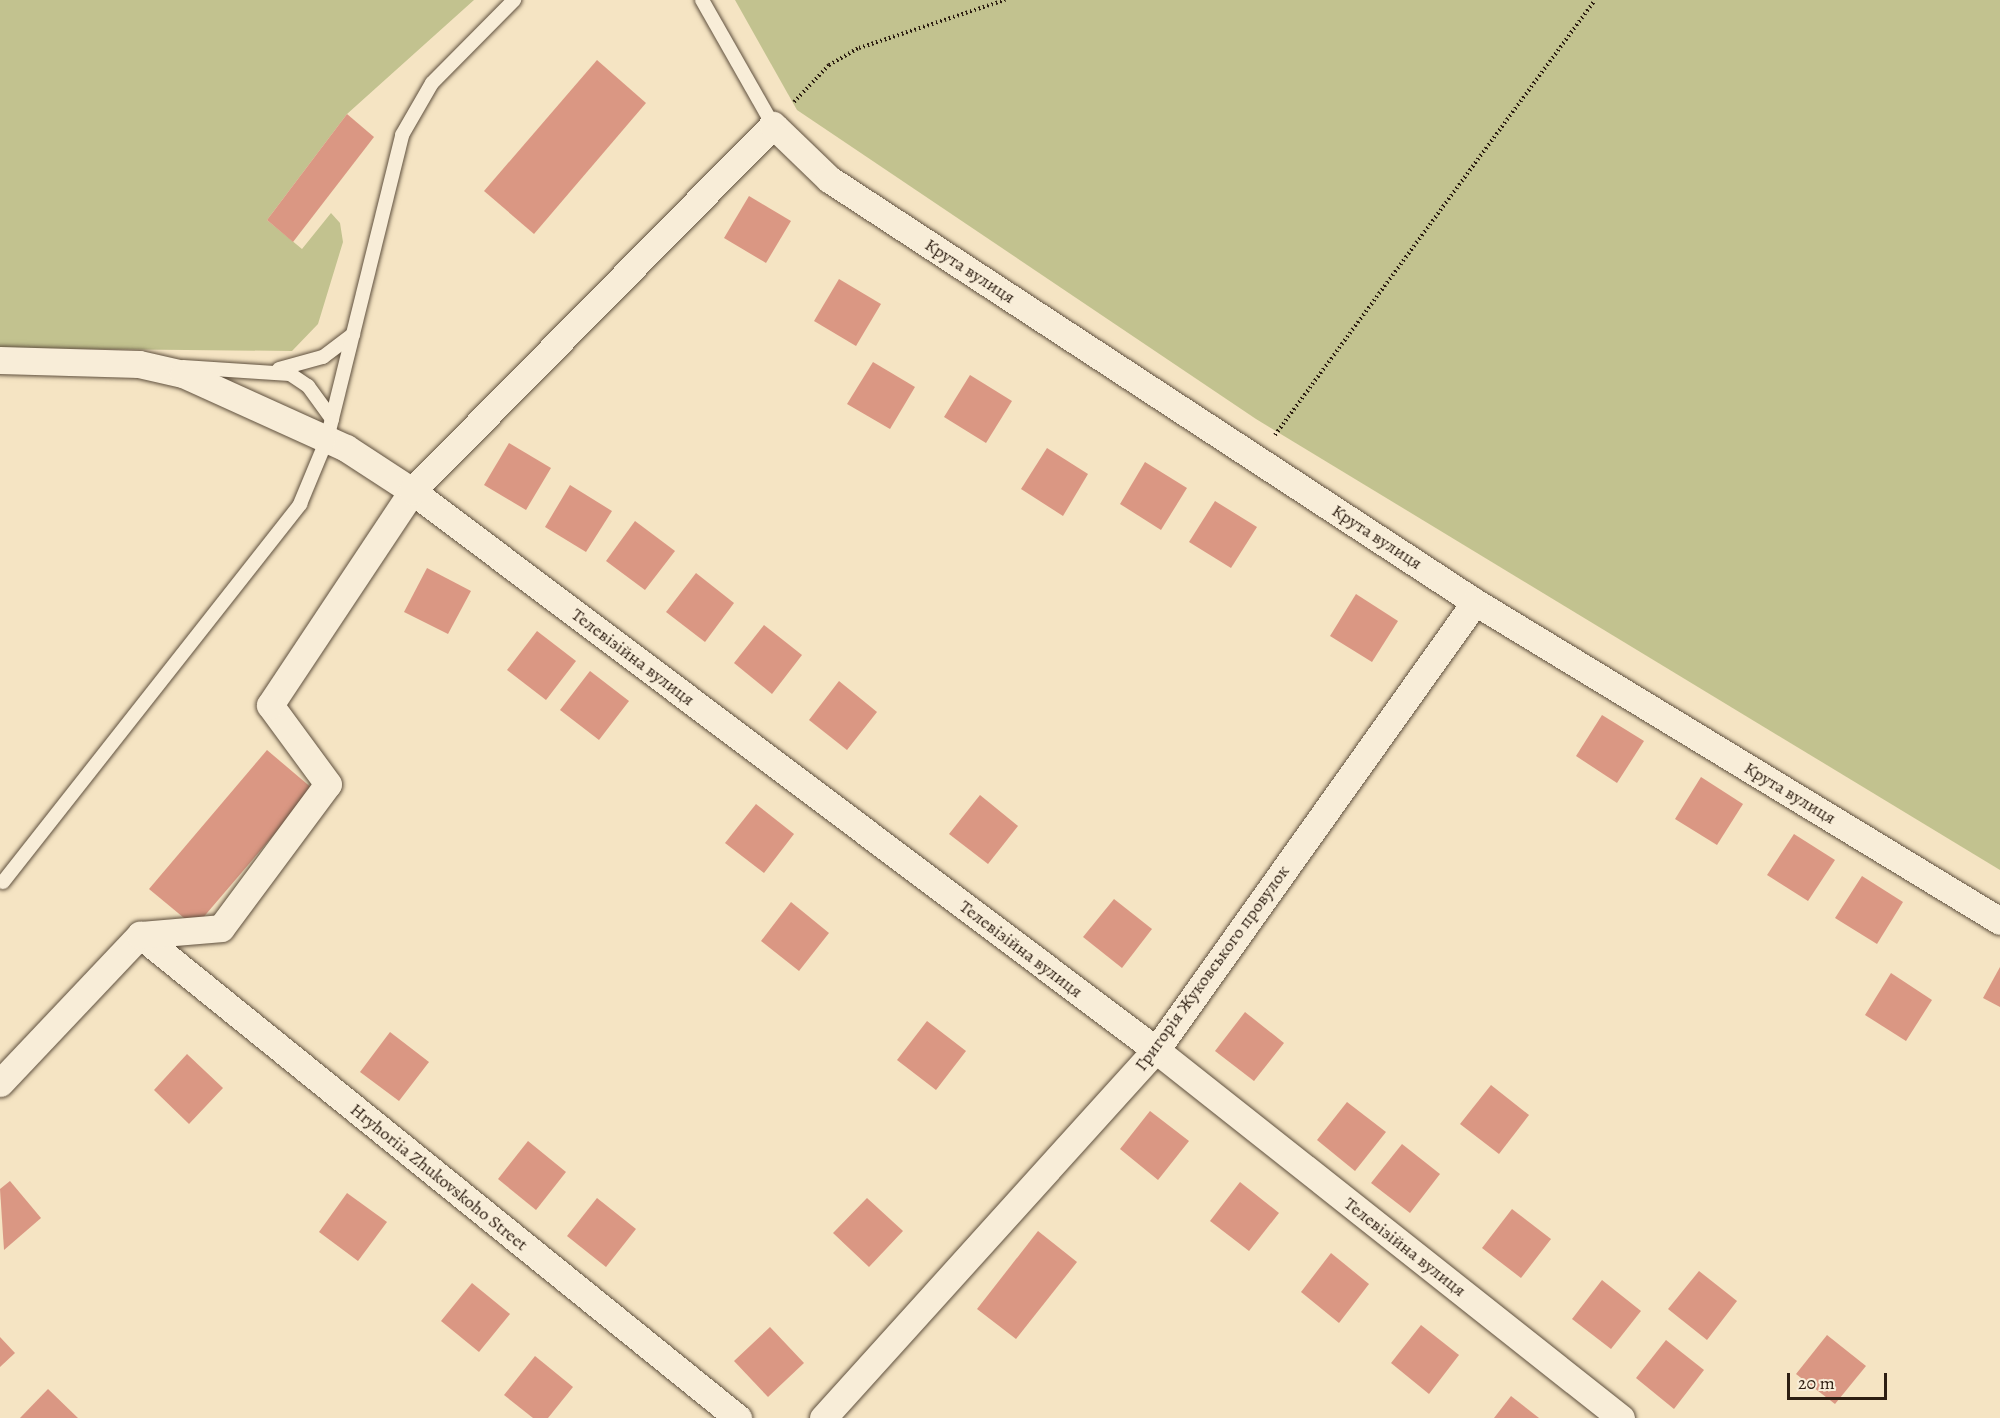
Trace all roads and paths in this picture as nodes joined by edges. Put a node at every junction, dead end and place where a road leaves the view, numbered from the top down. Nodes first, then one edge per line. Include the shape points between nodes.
1 (514, 0) edge
2 (702, 0) edge
3 (1005, 0) edge
4 (1595, 0) edge
5 (773, 125) junction
6 (353, 334) junction
7 (0, 360) edge
8 (145, 365) junction
9 (271, 370) junction
10 (330, 429) junction
11 (1257, 459) junction
12 (412, 491) junction
13 (1475, 602) junction
14 (3, 882) dead end
15 (2000, 921) edge
16 (140, 935) junction
17 (1156, 1050) junction
18 (0, 1083) edge
19 (738, 1418) edge
20 (823, 1418) edge
21 (1621, 1418) edge

1 - 6 lane via 432,83 402,135
2 - 5 lane
3 - 5 path via 859,48 829,64
4 - 11 path
5 - 11 street, Крута вулиця via 829,179
5 - 12 street
6 - 9 lane via 306,365
6 - 10 lane
7 - 8 street, Телевізійна вулиця
8 - 9 lane
8 - 10 street, Телевізійна вулиця via 183,374
9 - 10 lane via 308,386
10 - 12 street, Телевізійна вулиця
10 - 14 lane via 300,504
11 - 13 street, Крута вулиця
12 - 16 street via 270,705 328,784 221,928
12 - 17 street, Телевізійна вулиця
13 - 15 street, Крута вулиця
13 - 17 street, Григорія Жуковського провулок
16 - 18 street
16 - 19 street, Hryhoriia Zhukovskoho Street
17 - 20 street, Григорія Жуковського провулок
17 - 21 street, Телевізійна вулиця

